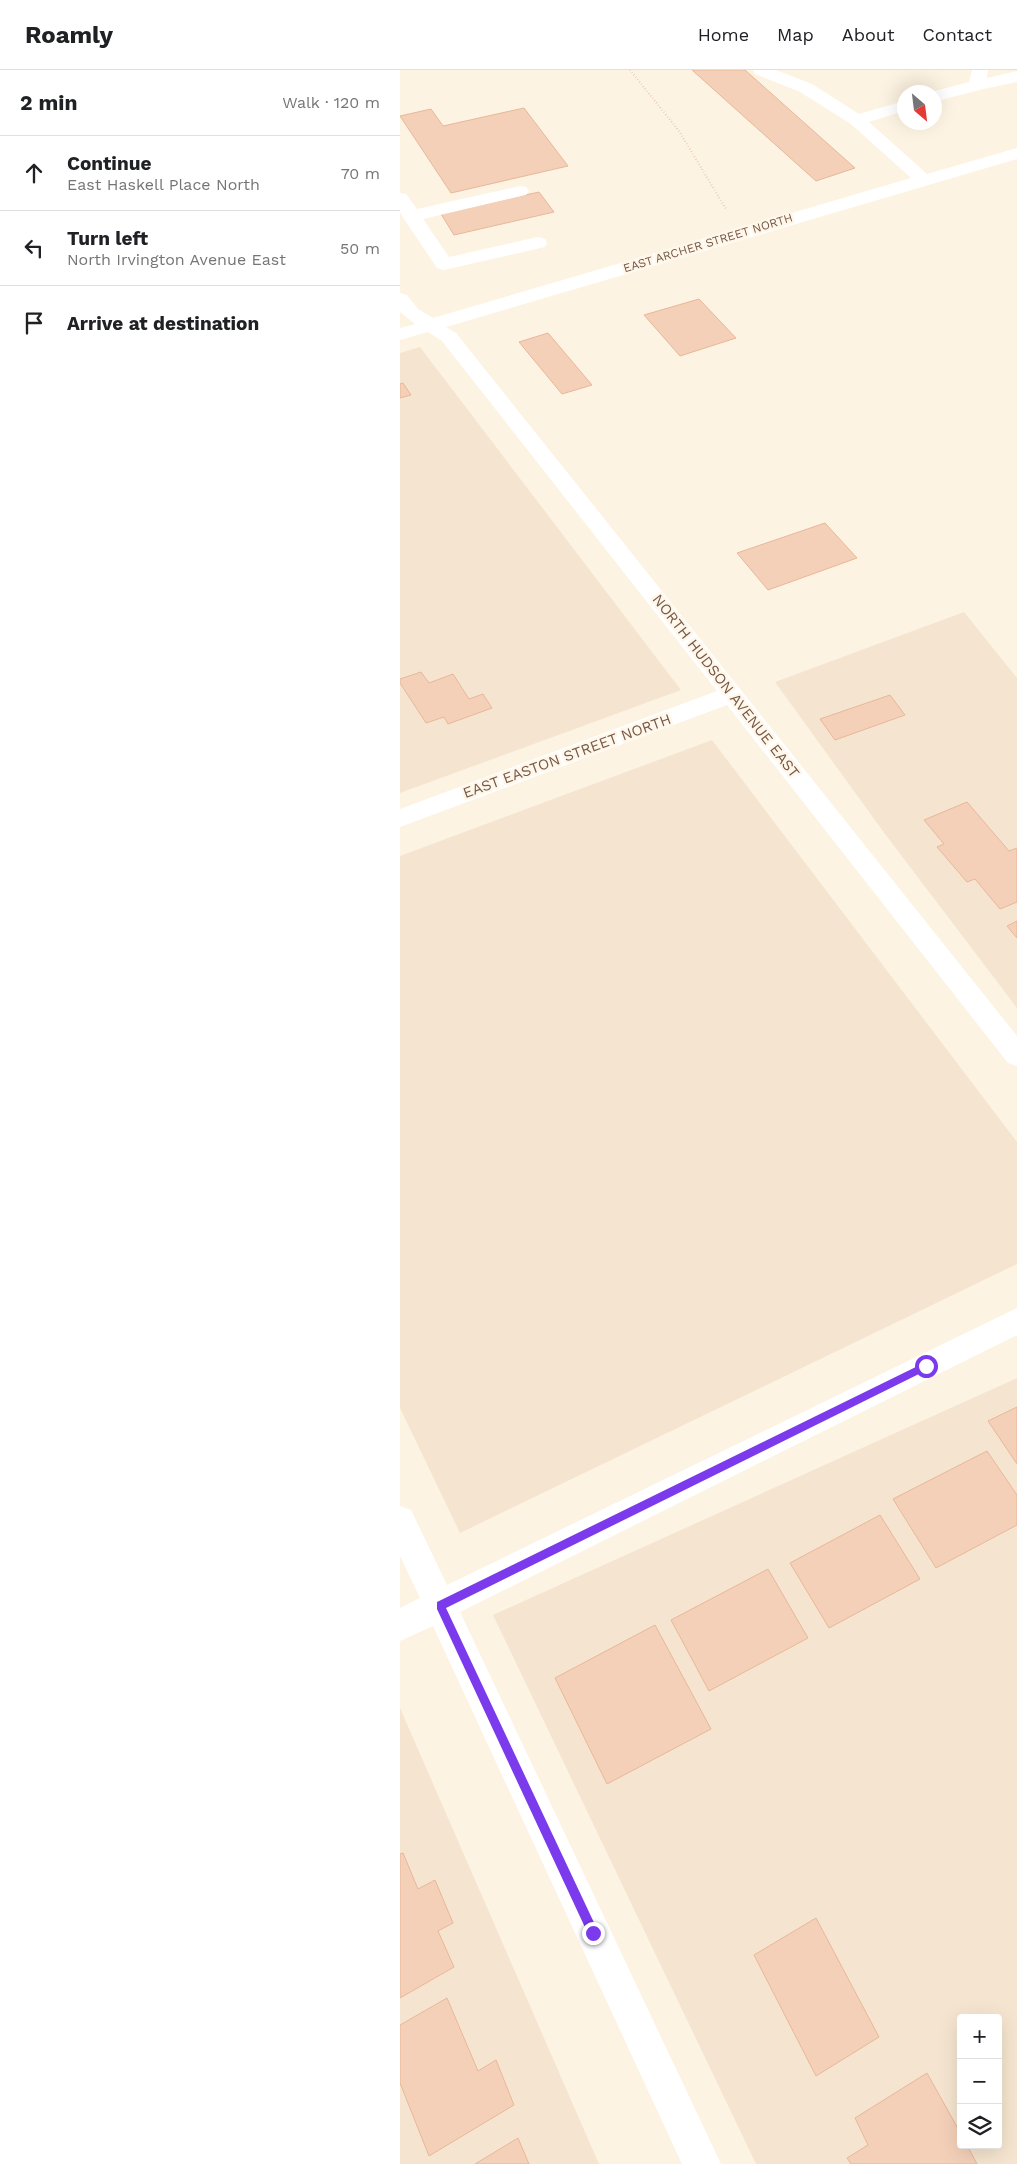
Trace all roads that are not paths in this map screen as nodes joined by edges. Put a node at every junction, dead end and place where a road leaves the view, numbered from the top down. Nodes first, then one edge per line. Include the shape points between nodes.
1 (761, 70) edge
2 (1017, 76) edge
3 (978, 78) edge
4 (942, 94) edge
5 (897, 108) edge
6 (856, 120) junction
7 (1017, 153) edge
8 (923, 180) junction
9 (520, 191) dead end
10 (400, 198) edge
11 (411, 216) junction
12 (538, 243) dead end
13 (400, 299) edge
14 (430, 325) junction
15 (400, 334) edge
16 (733, 694) junction
17 (400, 818) edge
18 (1017, 1055) edge
19 (1017, 1321) edge
20 (400, 1521) edge
21 (440, 1606) junction
22 (400, 1625) edge
23 (702, 2164) edge

1 - 6 street via 806,88
2 - 3 street via 1010,79
3 - 4 street
5 - 6 street
6 - 8 street
7 - 8 street, EAST ARCHER STREET NORTH
8 - 14 street, EAST ARCHER STREET NORTH
9 - 11 street
10 - 11 street
11 - 12 street via 444,264
13 - 14 street, NORTH HUDSON AVENUE EAST via 411,313
14 - 15 street, EAST ARCHER STREET NORTH
14 - 16 street, NORTH HUDSON AVENUE EAST via 449,337
16 - 17 street, EAST EASTON STREET NORTH
16 - 18 street, NORTH HUDSON AVENUE EAST
19 - 21 street
20 - 21 street
21 - 22 street
21 - 23 street

